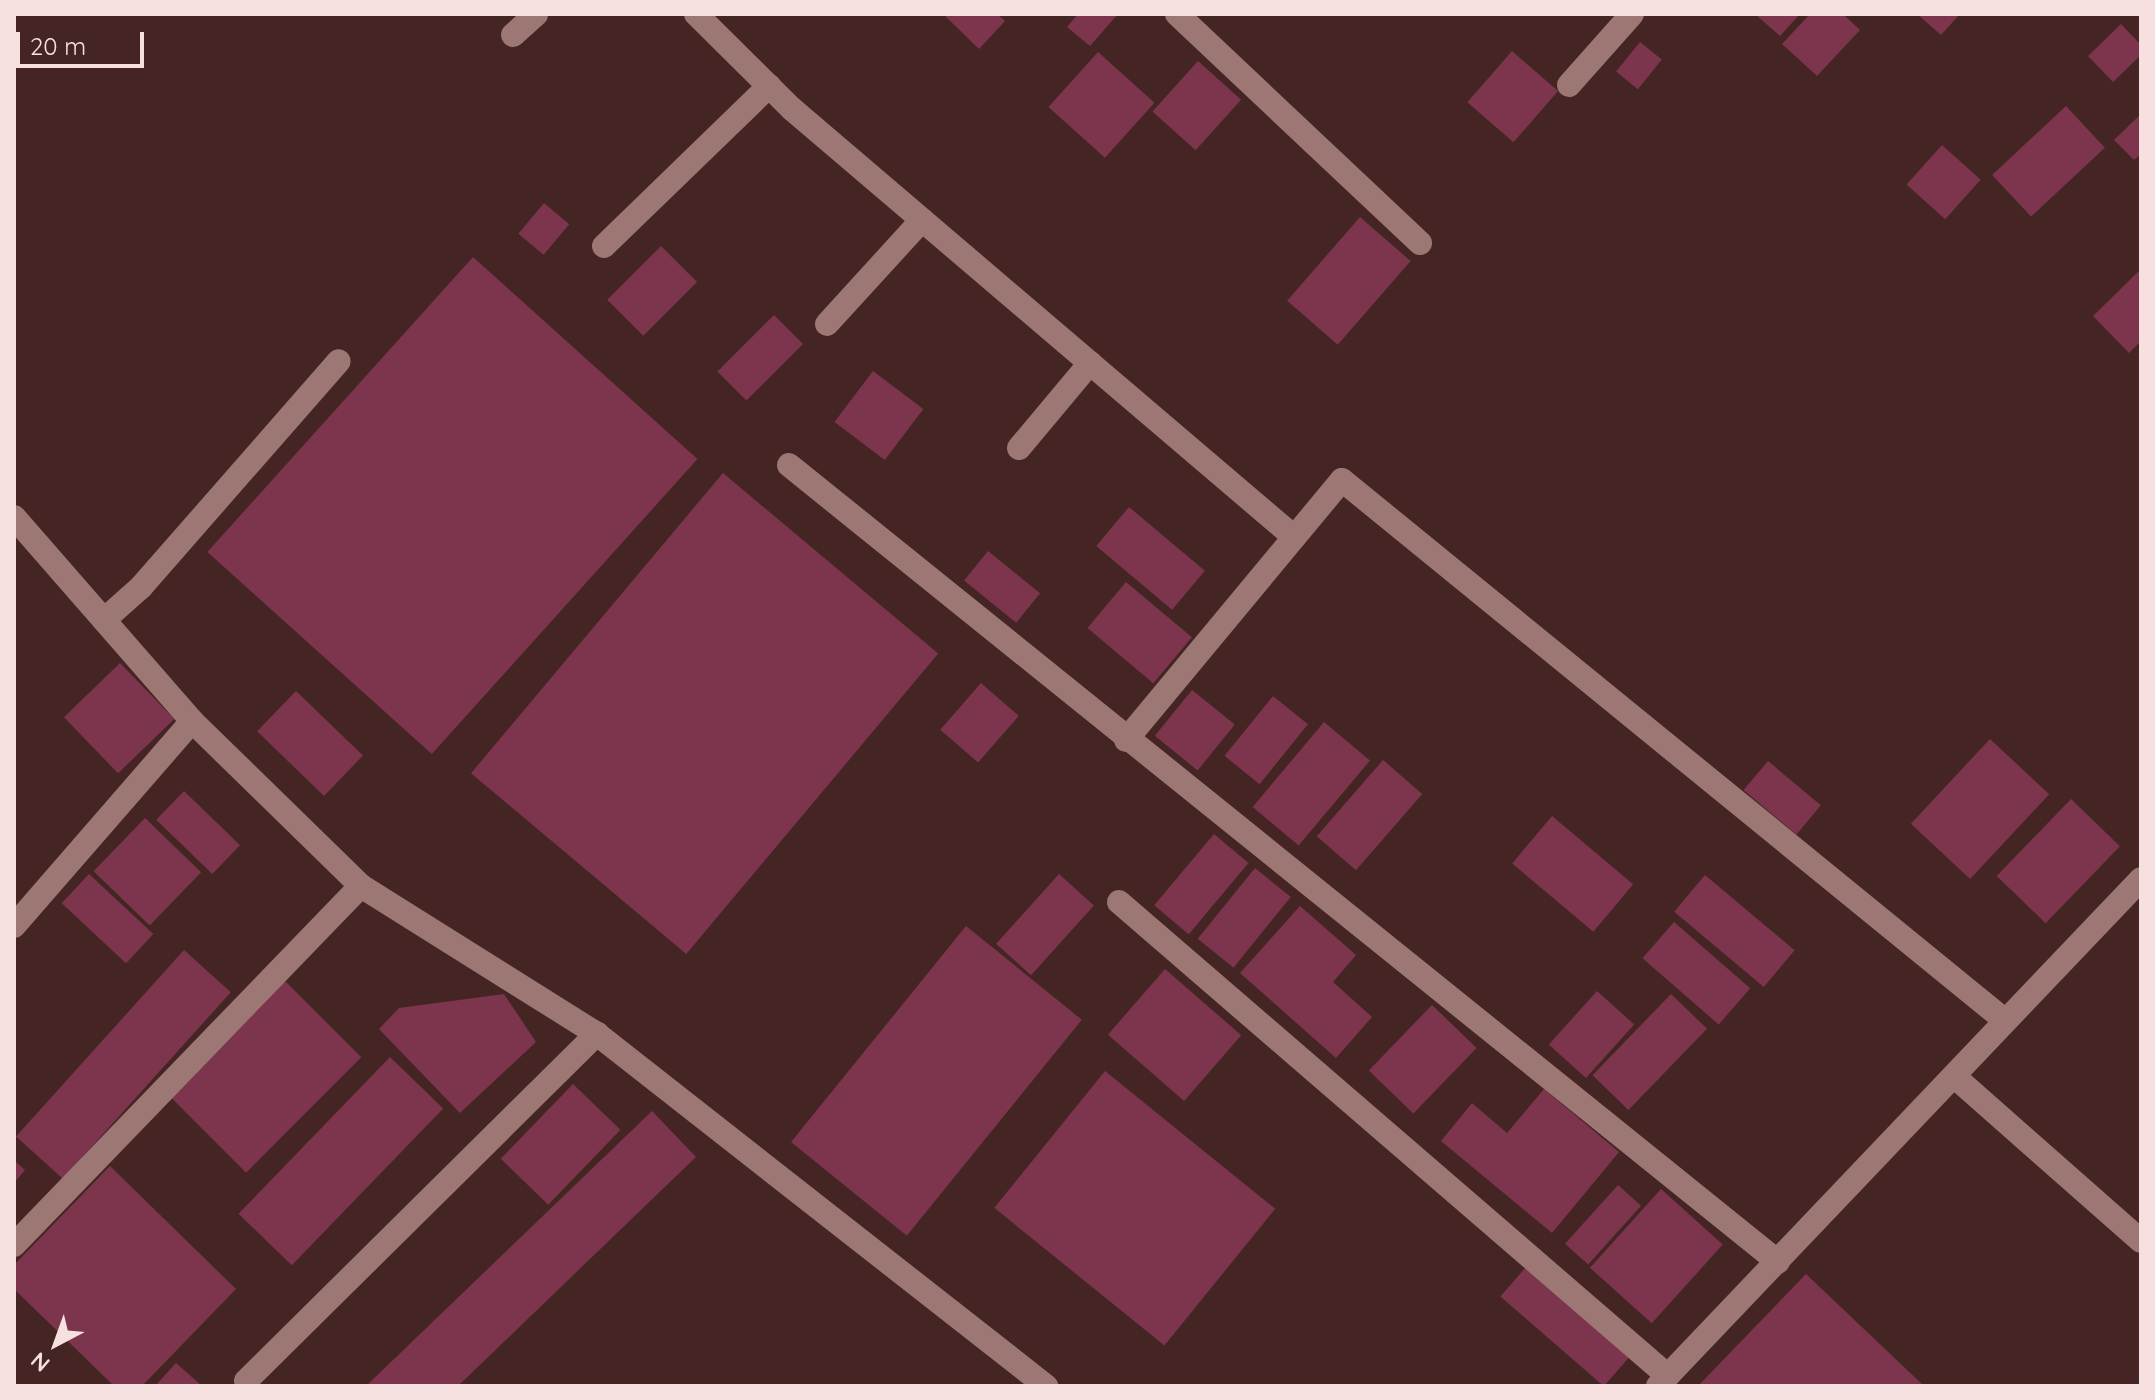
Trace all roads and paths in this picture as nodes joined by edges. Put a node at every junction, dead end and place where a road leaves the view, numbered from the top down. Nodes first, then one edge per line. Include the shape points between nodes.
1 (536, 14) edge
2 (696, 14) edge
3 (1177, 14) edge
4 (1632, 14) edge
5 (513, 35) dead end
6 (1569, 85) dead end
7 (769, 86) junction
8 (922, 220) junction
9 (1420, 243) dead end
10 (604, 246) dead end
11 (827, 324) dead end
12 (339, 361) dead end
13 (1090, 363) junction
14 (1019, 448) dead end
15 (789, 465) dead end
16 (14, 517) edge
17 (1294, 537) junction
18 (104, 620) junction
19 (192, 721) junction
20 (1126, 740) junction
21 (2141, 879) edge
22 (361, 886) junction
23 (1119, 902) dead end
24 (14, 926) edge
25 (2003, 1019) junction
26 (597, 1034) junction
27 (1955, 1077) junction
28 (2141, 1241) edge
29 (14, 1245) edge
30 (1778, 1262) junction
31 (246, 1381) dead end
32 (1663, 1381) edge
33 (1046, 1386) edge

1 - 5 street
2 - 7 street
3 - 9 street
4 - 6 street
7 - 8 street
7 - 10 street
8 - 11 street
8 - 13 street
12 - 18 street via 141,587
13 - 14 street
13 - 17 street
15 - 20 street
16 - 18 street
17 - 20 street
17 - 25 street via 1342,480
18 - 19 street
19 - 22 street
19 - 24 street
20 - 30 street
21 - 25 street
22 - 26 street
22 - 29 street
23 - 32 street
25 - 27 street
26 - 31 street
26 - 33 street
27 - 28 street
27 - 30 street
30 - 32 street

